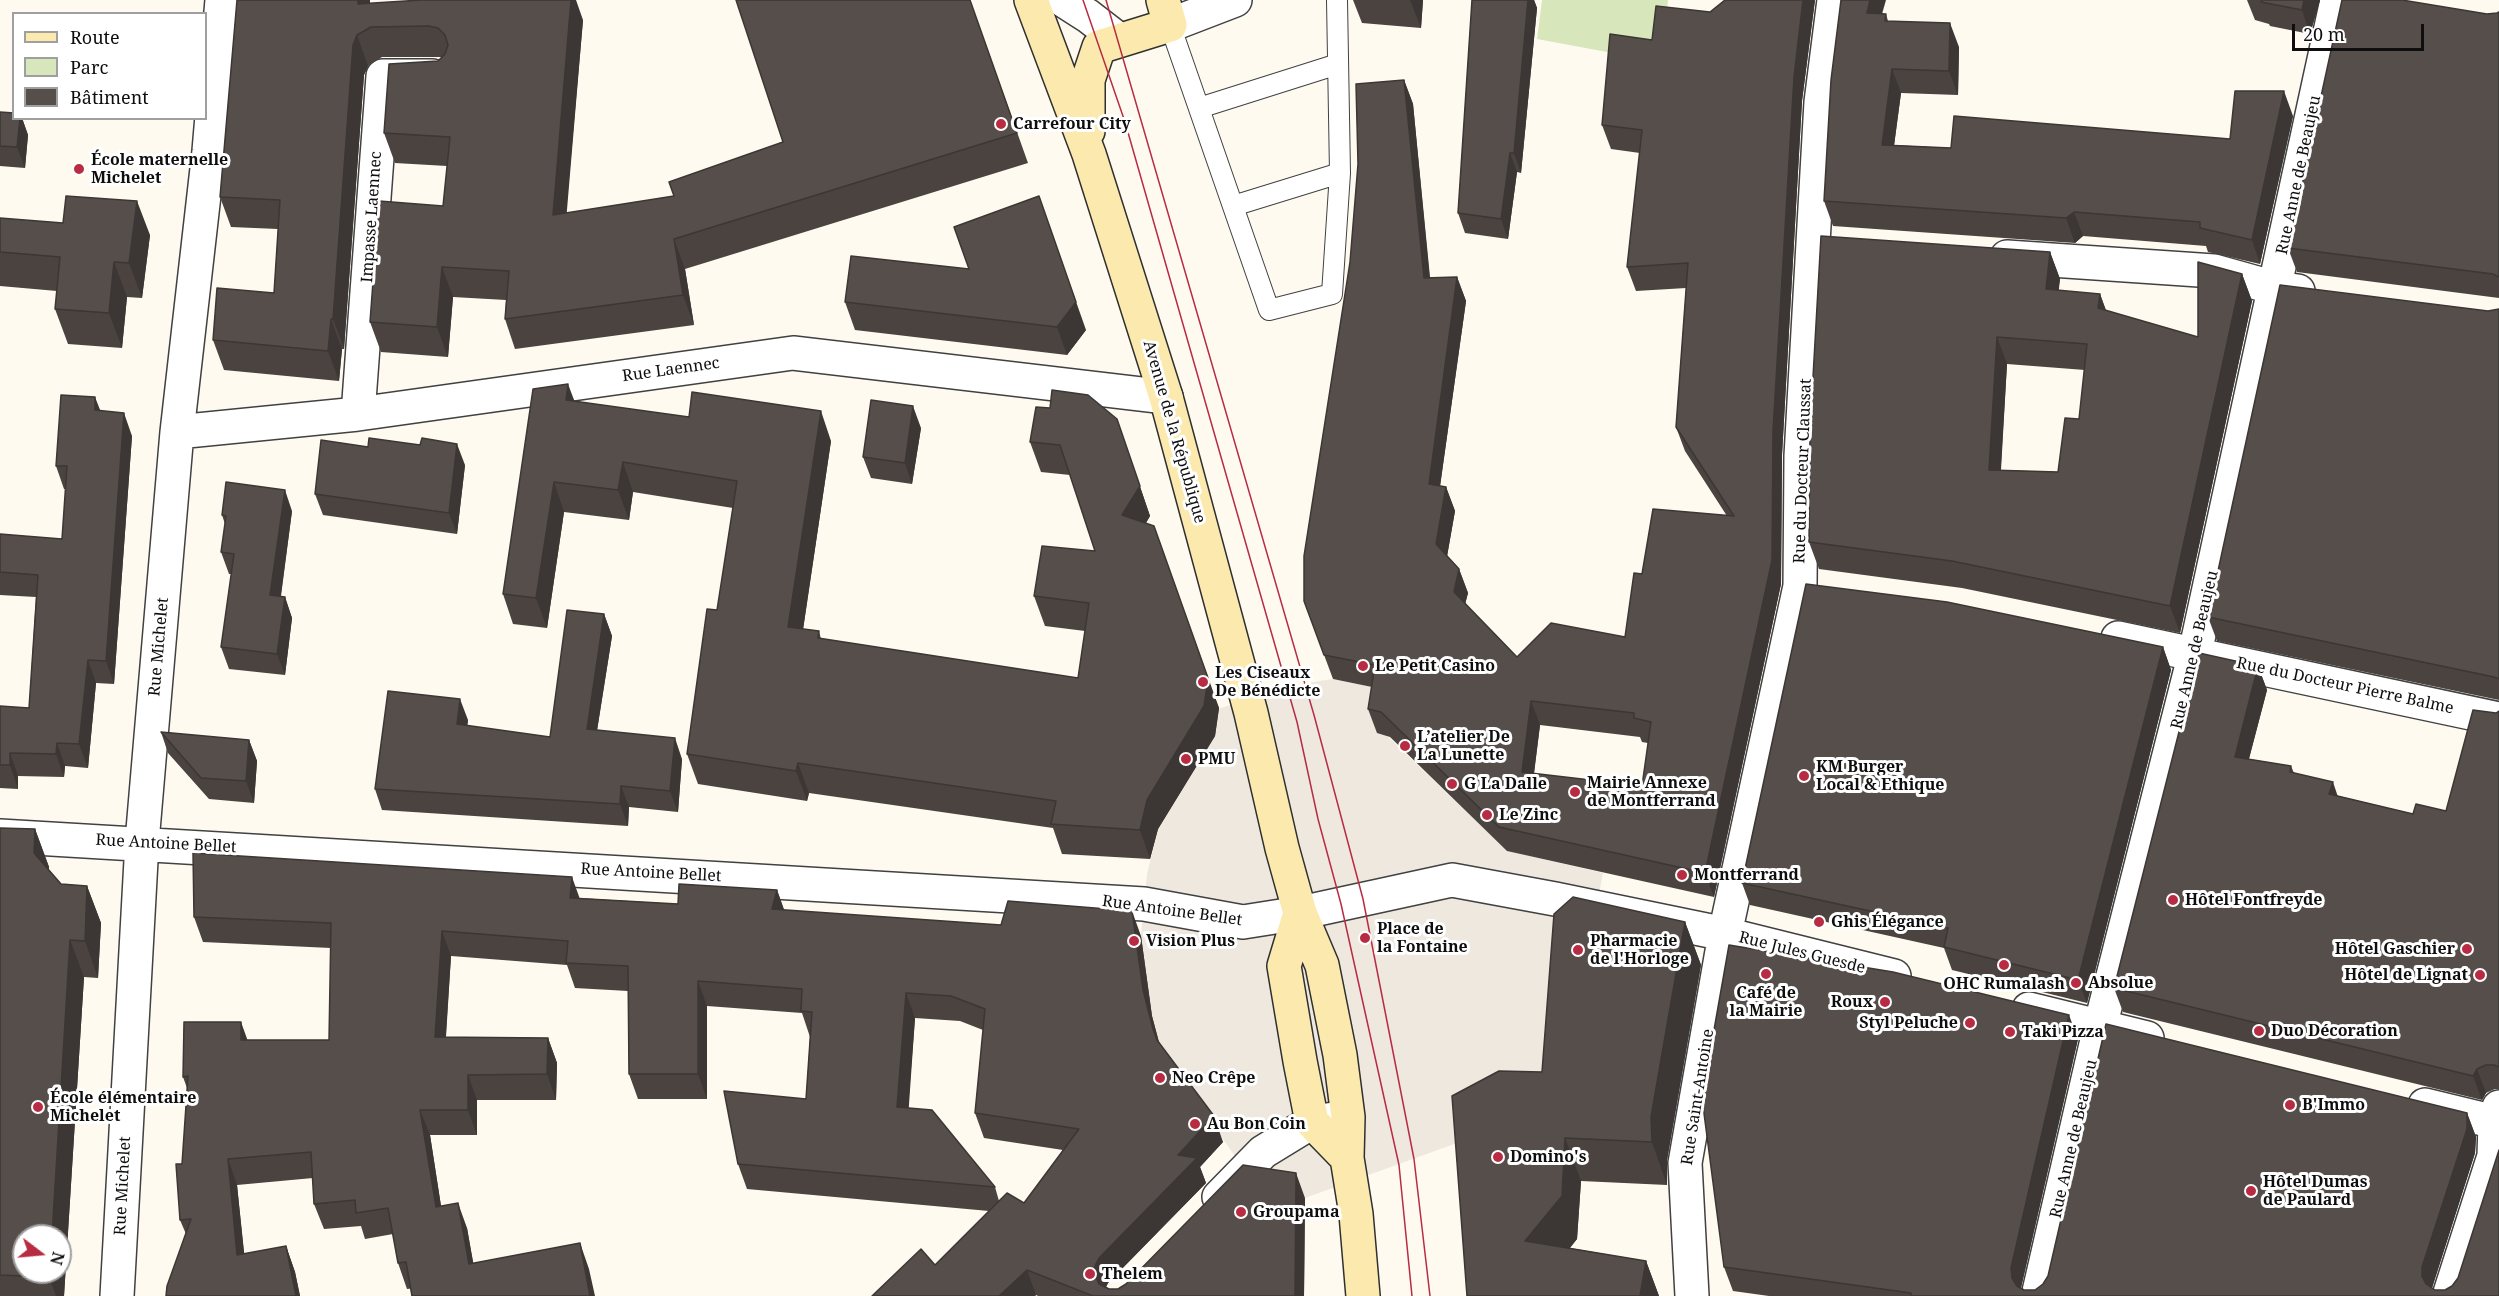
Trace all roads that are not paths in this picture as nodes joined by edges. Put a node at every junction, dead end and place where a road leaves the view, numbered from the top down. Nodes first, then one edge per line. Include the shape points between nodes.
1 (222, 0) edge
2 (1031, 0) edge
3 (1063, 0) edge
4 (1235, 0) edge
5 (1337, 0) edge
6 (1834, 0) edge
7 (2337, 0) edge
8 (1167, 12) edge
9 (1119, 40) junction
10 (1338, 64) junction
11 (440, 75) edge
12 (1199, 108) junction
13 (1089, 154) junction
14 (1340, 173) junction
15 (1233, 206) junction
16 (1813, 243) junction
17 (1848, 245) edge
18 (1978, 254) edge
19 (2275, 288) junction
20 (2322, 294) edge
21 (1166, 398) junction
22 (358, 414) junction
23 (177, 432) junction
24 (1800, 586) junction
25 (1834, 590) edge
26 (2093, 633) edge
27 (2195, 653) junction
28 (2499, 719) edge
29 (0, 836) edge
30 (142, 842) junction
31 (1300, 913) junction
32 (1725, 934) junction
33 (1918, 982) edge
34 (1998, 1001) edge
35 (2100, 1027) junction
36 (2182, 1046) edge
37 (2390, 1097) edge
38 (2498, 1117) edge
39 (1348, 1118) junction
40 (1312, 1122) junction
41 (1347, 1158) junction
42 (1196, 1220) edge
43 (117, 1296) edge
44 (1363, 1296) edge
45 (1692, 1296) edge
46 (2038, 1296) edge
47 (2449, 1296) edge

1 - 23 street, Rue Michelet
2 - 13 main road, Avenue de la République
3 - 9 street
4 - 8 street
5 - 10 lane
6 - 16 street, Rue du Docteur Claussat via 1821,102
7 - 19 street, Rue Anne de Beaujeu
8 - 9 main road, Avenue de la République
8 - 12 lane
9 - 13 main road, Avenue de la République via 1099,47 1088,80
10 - 12 lane
10 - 14 lane
11 - 22 street, Impasse Laennec via 383,76
12 - 15 lane
13 - 21 main road, Avenue de la République
14 - 15 lane
14 - 15 lane via 1332,294 1269,310
16 - 17 street
16 - 24 street, Rue du Docteur Claussat via 1801,456
18 - 19 street via 2214,271
19 - 20 street
19 - 27 street, Rue Anne de Beaujeu
21 - 22 street, Rue Laennec via 793,353
21 - 31 main road, Avenue de la République
22 - 23 street, Rue Laennec
23 - 30 street, Rue Michelet
24 - 25 street
24 - 32 street, Rue du Docteur Claussat
26 - 27 street, Rue du Docteur Pierre Balme
27 - 28 street, Rue du Docteur Pierre Balme
27 - 35 street, Rue Anne de Beaujeu
29 - 30 street, Rue Antoine Bellet
30 - 31 street, Rue Antoine Bellet via 1134,903 1243,922
30 - 43 street, Rue Michelet
31 - 32 street, Rue Jules Guesde via 1452,880
31 - 39 main road via 1322,965
31 - 40 main road via 1284,966
32 - 33 street, Rue Jules Guesde
32 - 45 street, Rue Saint-Antoine via 1685,1163
34 - 35 street
35 - 36 street
35 - 46 street, Rue Anne de Beaujeu
37 - 38 street
38 - 47 street via 2494,1156
39 - 40 street
39 - 41 main road
40 - 41 main road
40 - 42 street via 1263,1152
41 - 44 main road

